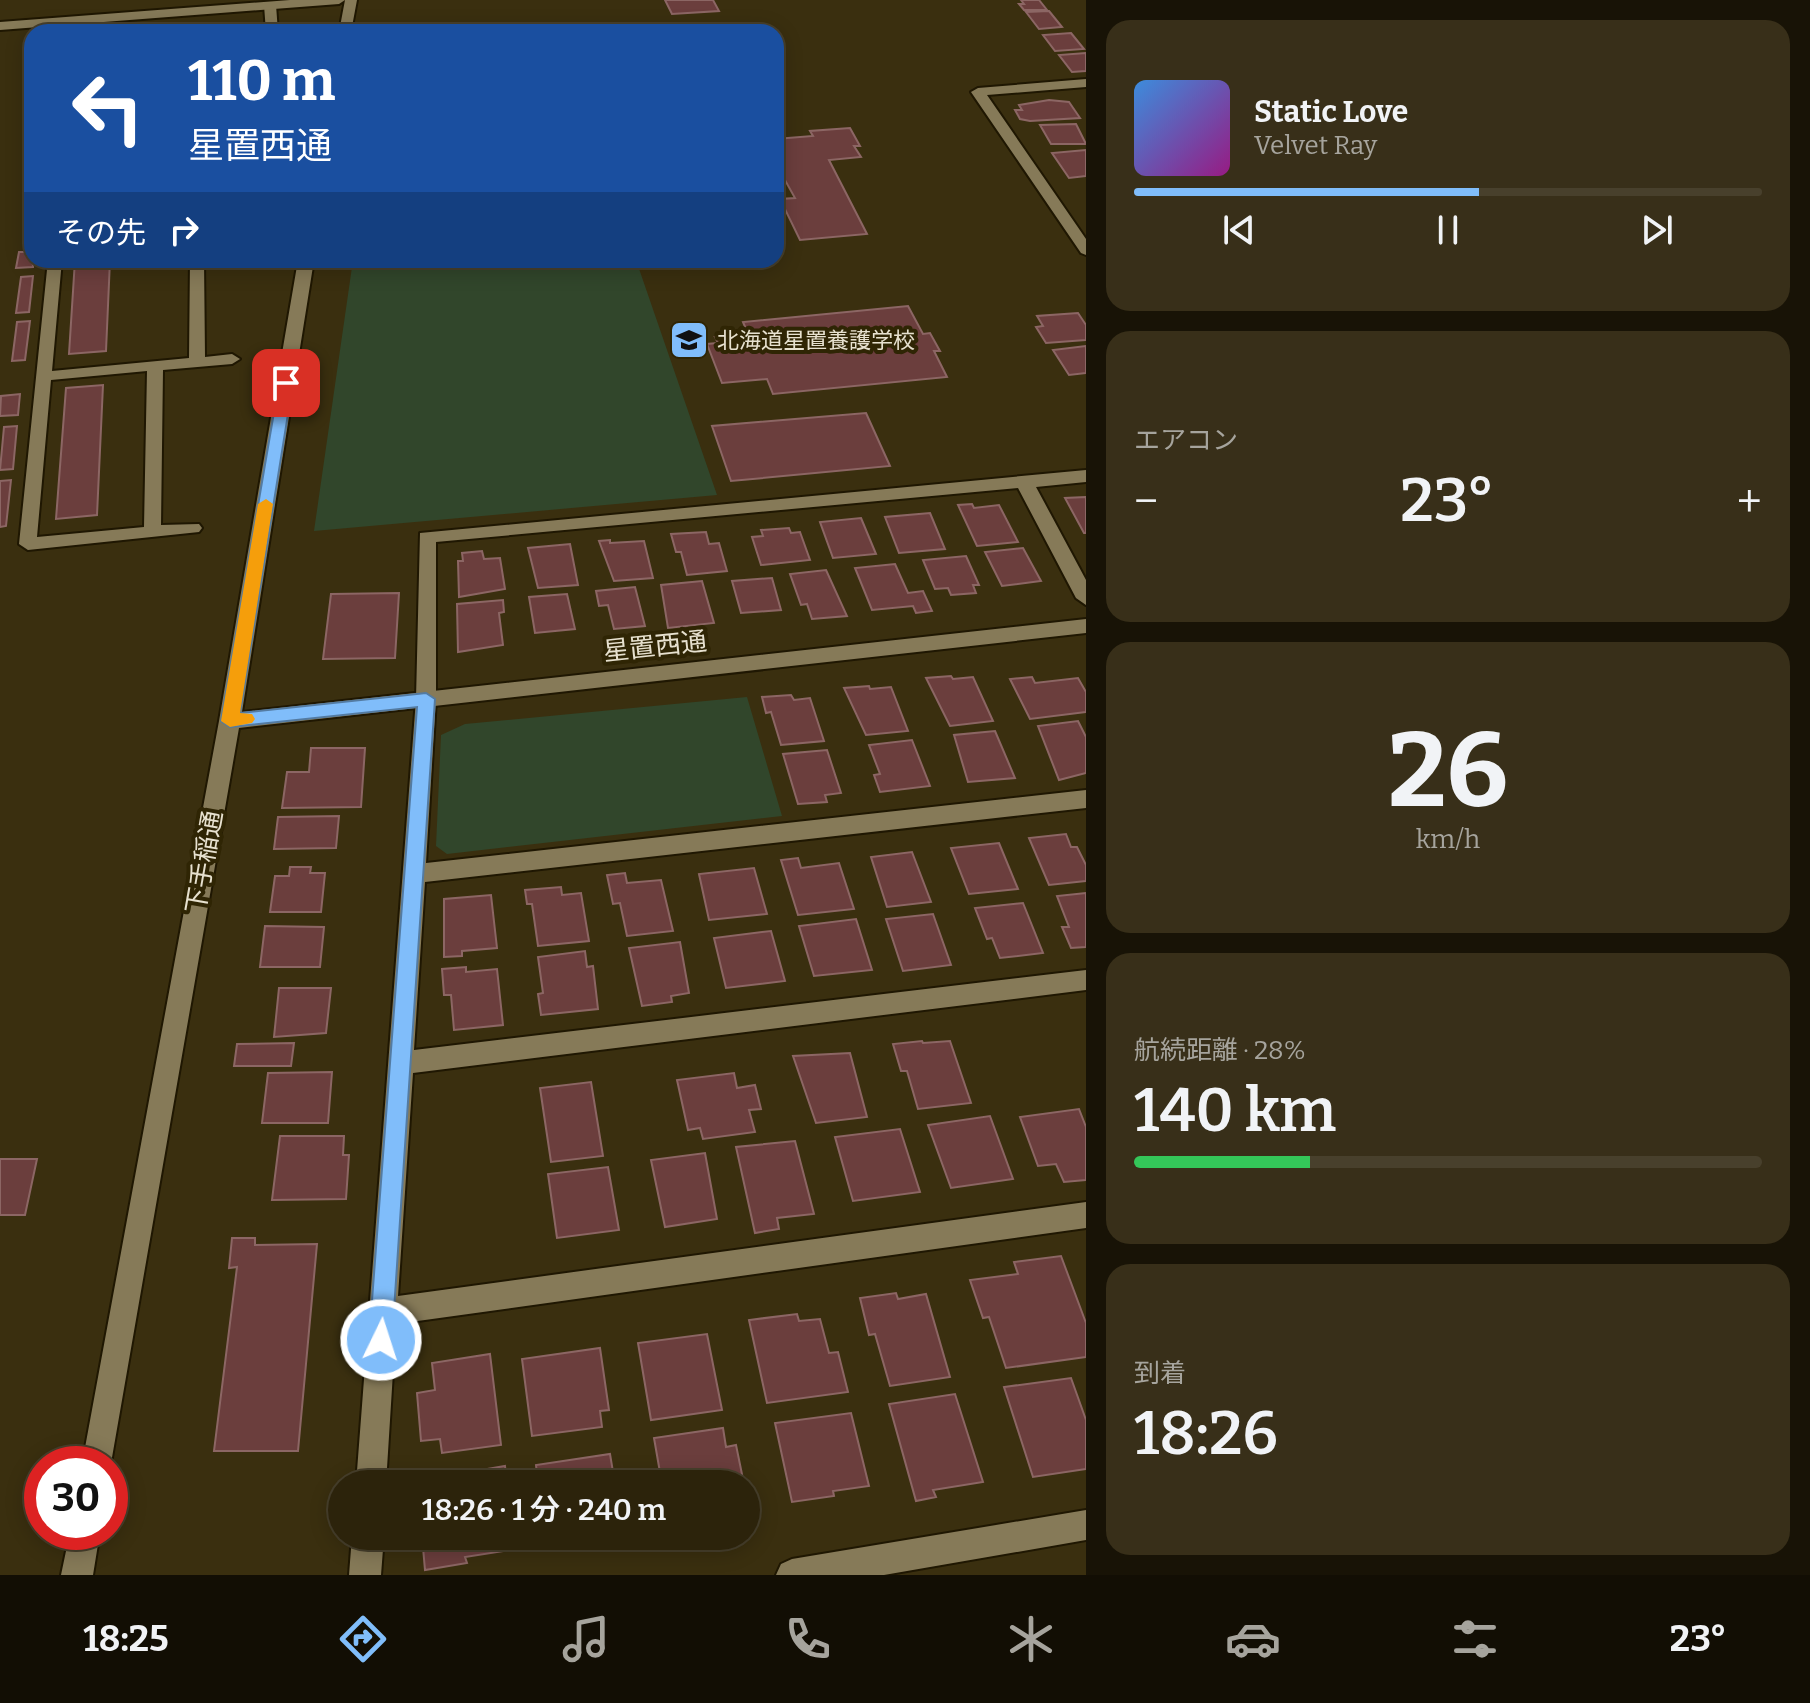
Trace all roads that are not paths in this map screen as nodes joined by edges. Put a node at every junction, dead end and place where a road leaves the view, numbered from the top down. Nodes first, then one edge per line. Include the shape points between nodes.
1 (81, 0) edge
2 (339, 0) edge
3 (351, 0) edge
4 (216, 4) edge
5 (270, 5) junction
6 (78, 21) junction
7 (66, 24) edge
8 (271, 24) edge
9 (346, 24) edge
10 (0, 26) edge
11 (24, 26) edge
12 (1086, 83) edge
13 (1086, 250) edge
14 (54, 268) edge
15 (197, 268) edge
16 (305, 268) edge
17 (232, 359) dead end
18 (197, 362) junction
19 (155, 366) junction
20 (44, 376) junction
21 (1086, 476) edge
22 (1024, 482) junction
23 (193, 528) dead end
24 (152, 532) junction
25 (1086, 598) edge
26 (1086, 626) edge
27 (426, 699) junction
28 (230, 721) junction
29 (1086, 799) edge
30 (412, 874) junction
31 (1086, 980) edge
32 (399, 1063) junction
33 (1086, 1215) edge
34 (382, 1312) junction
35 (100, 1446) edge
36 (372, 1470) edge
37 (1086, 1525) edge
38 (82, 1550) edge
39 (367, 1550) edge
40 (77, 1575) edge
41 (365, 1575) edge
42 (792, 1575) edge

1 - 6 street
2 - 5 street
3 - 9 street
4 - 5 street
4 - 6 street
5 - 8 lane
6 - 7 street
10 - 11 street
12 - 13 street via 978,92
14 - 20 lane
15 - 18 lane
16 - 28 street, 下手稲通
17 - 18 lane
18 - 19 lane
19 - 20 lane
19 - 24 lane
20 - 24 lane via 28,544
21 - 22 street
22 - 25 street
22 - 27 street via 427,537
23 - 24 lane
26 - 27 street, 星置西通
27 - 28 street, 星置西通
27 - 30 street
28 - 35 street, 下手稲通
29 - 30 street
30 - 32 street
31 - 32 street
32 - 34 street
33 - 34 street
34 - 36 street
37 - 42 street
38 - 40 street
39 - 41 street

